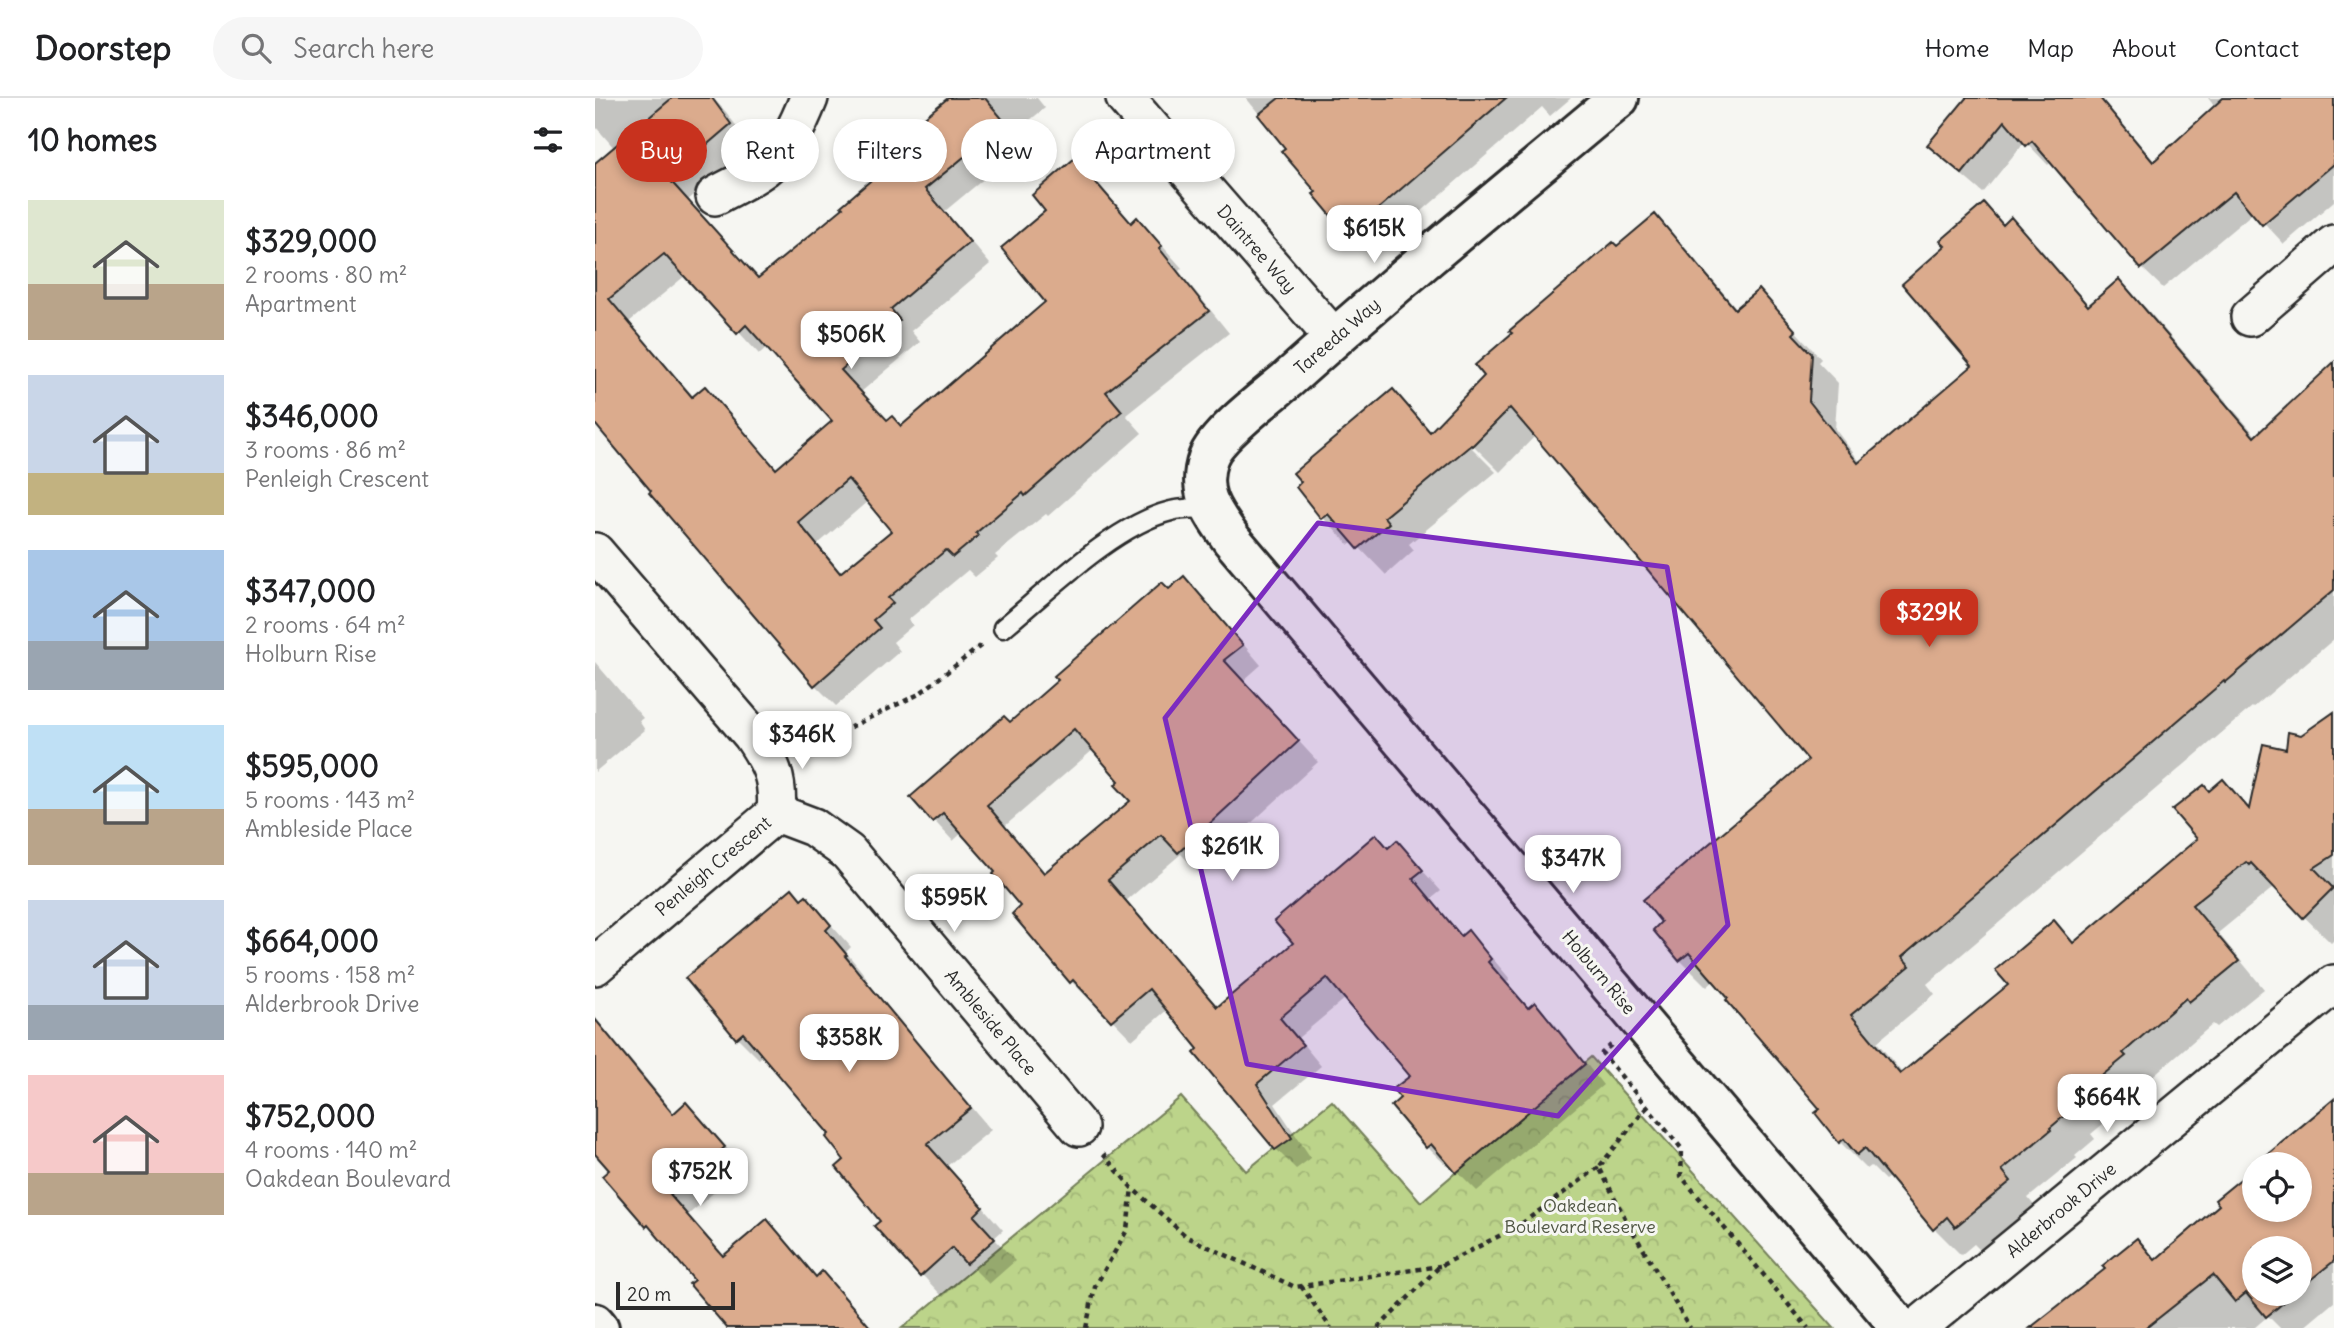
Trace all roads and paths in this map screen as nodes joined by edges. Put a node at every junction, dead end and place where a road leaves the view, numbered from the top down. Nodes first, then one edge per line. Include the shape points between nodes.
1 (809, 98) edge
2 (1125, 98) edge
3 (1619, 98) edge
4 (715, 196) dead end
5 (2334, 244) edge
6 (2250, 317) dead end
7 (1334, 338) junction
8 (1206, 494) junction
9 (595, 552) edge
10 (1003, 628) joint
11 (771, 765) junction
12 (776, 813) junction
13 (595, 966) edge
14 (2334, 984) edge
15 (1640, 1021) junction
16 (1647, 1107) junction
17 (1079, 1127) joint
18 (1599, 1167) junction
19 (1132, 1188) junction
20 (1440, 1266) junction
21 (1301, 1286) junction
22 (595, 1323) edge
23 (599, 1328) edge
24 (1086, 1328) edge
25 (1331, 1328) edge
26 (1378, 1328) edge
27 (1690, 1328) edge
28 (1808, 1328) edge
29 (1901, 1328) edge
30 (1917, 1328) edge

1 - 4 street via 777,156 764,169
2 - 7 street, Daintree Way
3 - 7 street, Tareeda Way
5 - 6 street
7 - 8 street, Tareeda Way via 1227,433 1208,456
8 - 10 lane via 1128,530
8 - 15 street, Holburn Rise via 1232,540
9 - 11 street, Penleigh Crescent via 752,735
10 - 11 path via 919,694
11 - 12 street, Penleigh Crescent
12 - 13 street, Penleigh Crescent
12 - 17 street, Ambleside Place via 813,827 848,852
14 - 30 street, Alderbrook Drive
15 - 16 path via 1602,1053
15 - 29 street, Holburn Rise
16 - 18 path
16 - 28 path via 1682,1149 1681,1177
17 - 19 path
18 - 20 path via 1517,1227
18 - 27 path
19 - 21 path via 1187,1237
19 - 24 path via 1127,1230 1095,1287
20 - 21 path
20 - 26 path
21 - 25 path
22 - 23 street

